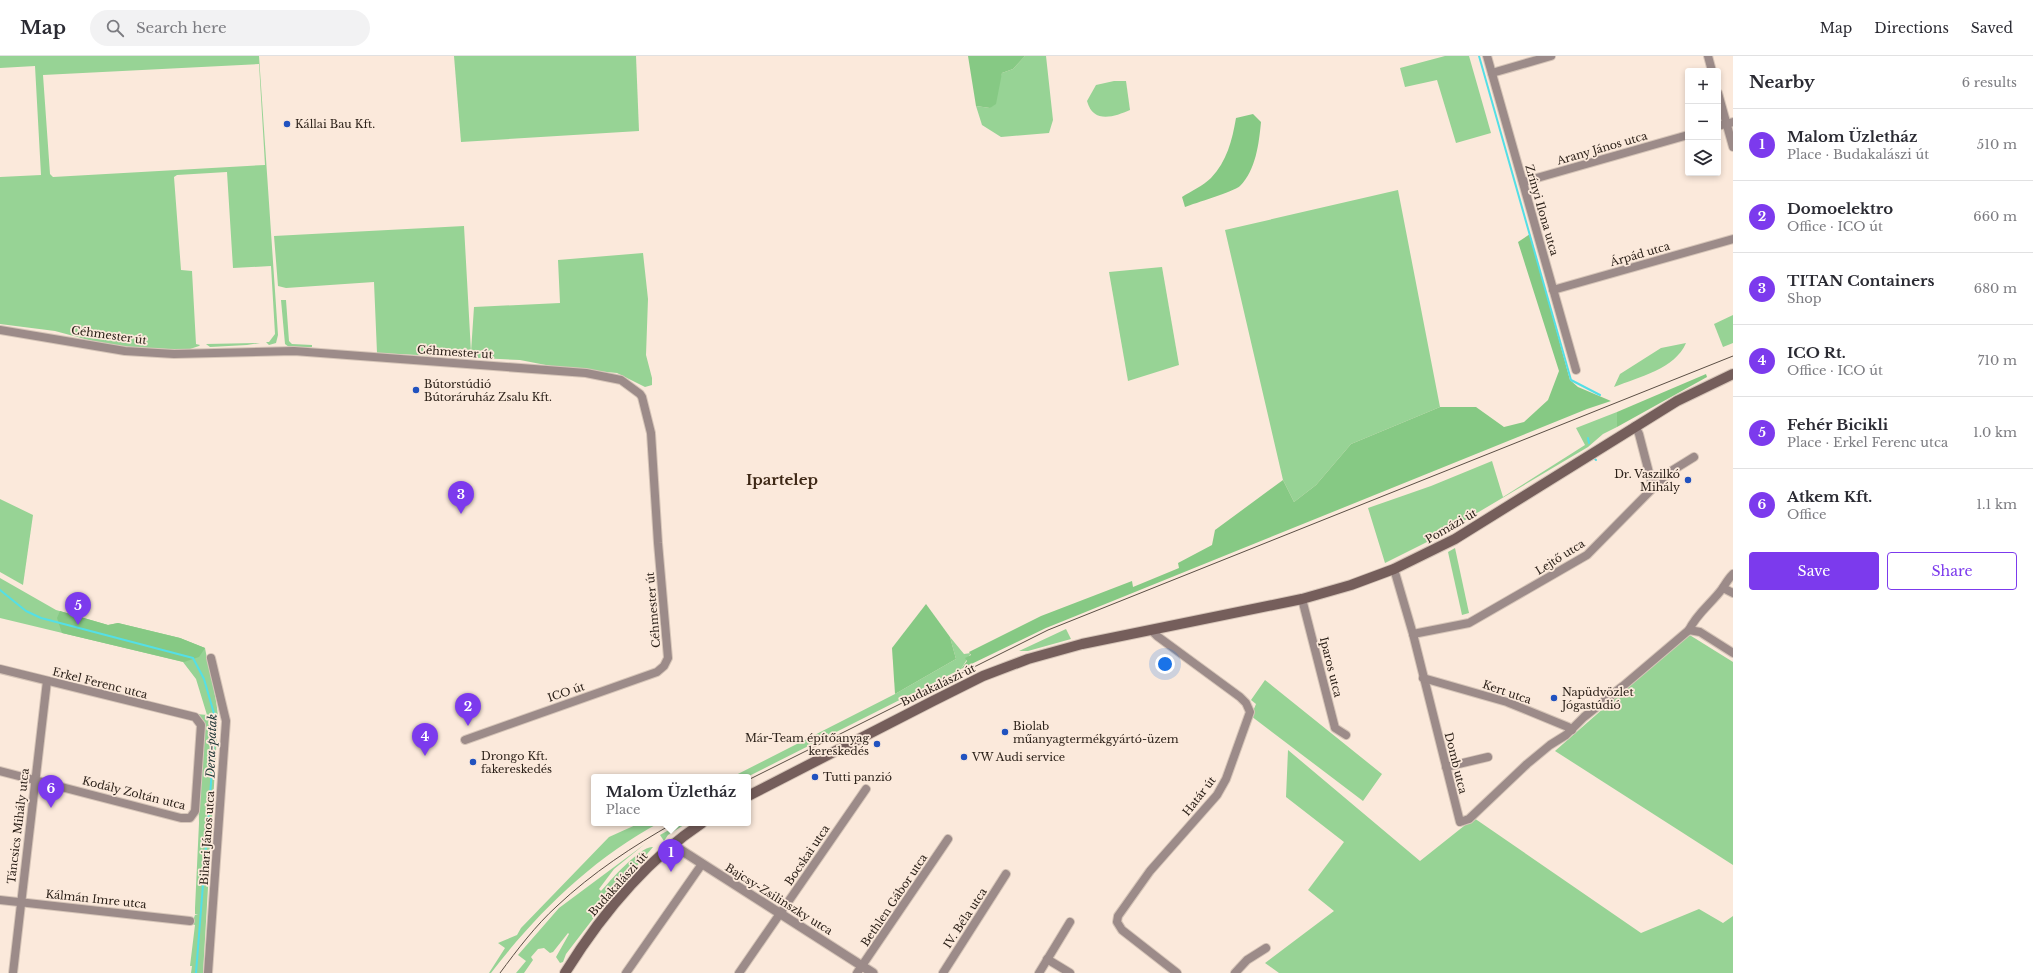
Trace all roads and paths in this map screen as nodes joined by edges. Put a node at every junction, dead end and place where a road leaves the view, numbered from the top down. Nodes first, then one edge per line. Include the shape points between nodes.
1 (1487, 56) edge
2 (1552, 56) edge
3 (1708, 56) edge
4 (1711, 68) edge
5 (1492, 73) junction
6 (1721, 100) edge
7 (1730, 123) edge
8 (1685, 136) edge
9 (1733, 147) edge
10 (1523, 182) junction
11 (1733, 239) edge
12 (1553, 290) junction
13 (0, 330) edge
14 (1576, 370) dead end
15 (1733, 374) edge
16 (1635, 426) junction
17 (1694, 457) dead end
18 (1653, 488) junction
19 (1394, 569) junction
20 (1733, 574) edge
21 (1723, 588) junction
22 (1733, 593) edge
23 (1302, 598) junction
24 (1151, 630) junction
25 (1689, 630) junction
26 (1413, 634) junction
27 (1733, 653) edge
28 (211, 658) dead end
29 (668, 658) joint
30 (0, 669) edge
31 (1423, 678) junction
32 (47, 681) junction
33 (1572, 730) junction
34 (1346, 735) dead end
35 (465, 740) dead end
36 (1488, 757) dead end
37 (1446, 767) junction
38 (0, 771) edge
39 (34, 780) junction
40 (866, 789) dead end
41 (751, 794) edge
42 (193, 816) joint
43 (698, 826) edge
44 (948, 839) dead end
45 (673, 845) junction
46 (702, 864) junction
47 (1006, 874) dead end
48 (0, 900) edge
49 (20, 902) junction
50 (780, 914) junction
51 (190, 921) dead end
52 (1070, 922) dead end
53 (1266, 948) dead end
54 (1047, 959) junction
55 (860, 969) edge
56 (13, 973) edge
57 (208, 973) edge
58 (565, 973) edge
59 (626, 973) edge
60 (739, 973) edge
61 (873, 973) edge
62 (943, 973) edge
63 (1039, 973) edge
64 (1070, 973) edge
65 (1177, 973) edge
66 (1235, 973) edge

1 - 5 street, Zrínyi Ilona utca
2 - 5 street
3 - 4 street
5 - 10 street, Zrínyi Ilona utca
6 - 7 street
7 - 9 street
8 - 10 street, Arany János utca
10 - 12 street, Zrínyi Ilona utca
11 - 12 street, Árpád utca
12 - 14 street, Zrínyi Ilona utca
13 - 29 street, Céhmester út via 125,351 174,354 294,351 586,373 621,380 640,394 651,433
15 - 16 main road, Pomázi út via 1677,401
16 - 18 street
16 - 19 main road, Pomázi út via 1455,539
17 - 18 street, Lejtő utca via 1673,470
18 - 26 street, Lejtő utca via 1587,555 1469,623
19 - 23 main road, Pomázi út via 1351,585
19 - 26 street, Domb utca
20 - 21 street via 1726,580
21 - 22 street
21 - 25 street via 1694,618
23 - 24 main road, Pomázi út
23 - 34 street, Iparos utca via 1335,728
24 - 41 main road, Budakalászi út via 1062,649 1001,669
24 - 65 street, Határ út via 1240,697 1250,712 1226,779 1217,795 1150,871 1118,916 1117,922 1122,930
25 - 27 street via 1700,632
25 - 33 street via 1584,717
26 - 31 street, Domb utca
28 - 57 street, Bihari János utca via 226,721
29 - 35 street, ICO út via 657,672
30 - 32 street, Erkel Ferenc utca
31 - 33 street, Kert utca via 1507,702
31 - 37 street, Domb utca
32 - 39 street, Táncsics Mihály utca
32 - 42 street, Erkel Ferenc utca via 195,717 201,725
33 - 37 street, Domb utca via 1527,764 1469,819 1460,822
36 - 37 street
38 - 39 street, Kodály Zoltán utca
39 - 42 street, Kodály Zoltán utca via 181,818
39 - 49 street, Táncsics Mihály utca
40 - 50 street, Bocskai utca
43 - 45 main road, Budakalászi út
44 - 55 street, Bethlen Gábor utca
45 - 46 street, Bajcsy-Zsilinszky utca
45 - 58 main road, Budakalászi út via 641,874 605,915
46 - 50 street, Bajcsy-Zsilinszky utca
46 - 59 street
47 - 62 street, IV. Béla utca
48 - 49 street, Kálmán Imre utca
49 - 51 street, Kálmán Imre utca
49 - 56 street, Táncsics Mihály utca
50 - 55 street, Bajcsy-Zsilinszky utca
50 - 60 street, Bocskai utca
52 - 54 street
53 - 66 street via 1247,960
54 - 63 street
54 - 64 street
55 - 61 street, Bajcsy-Zsilinszky utca

